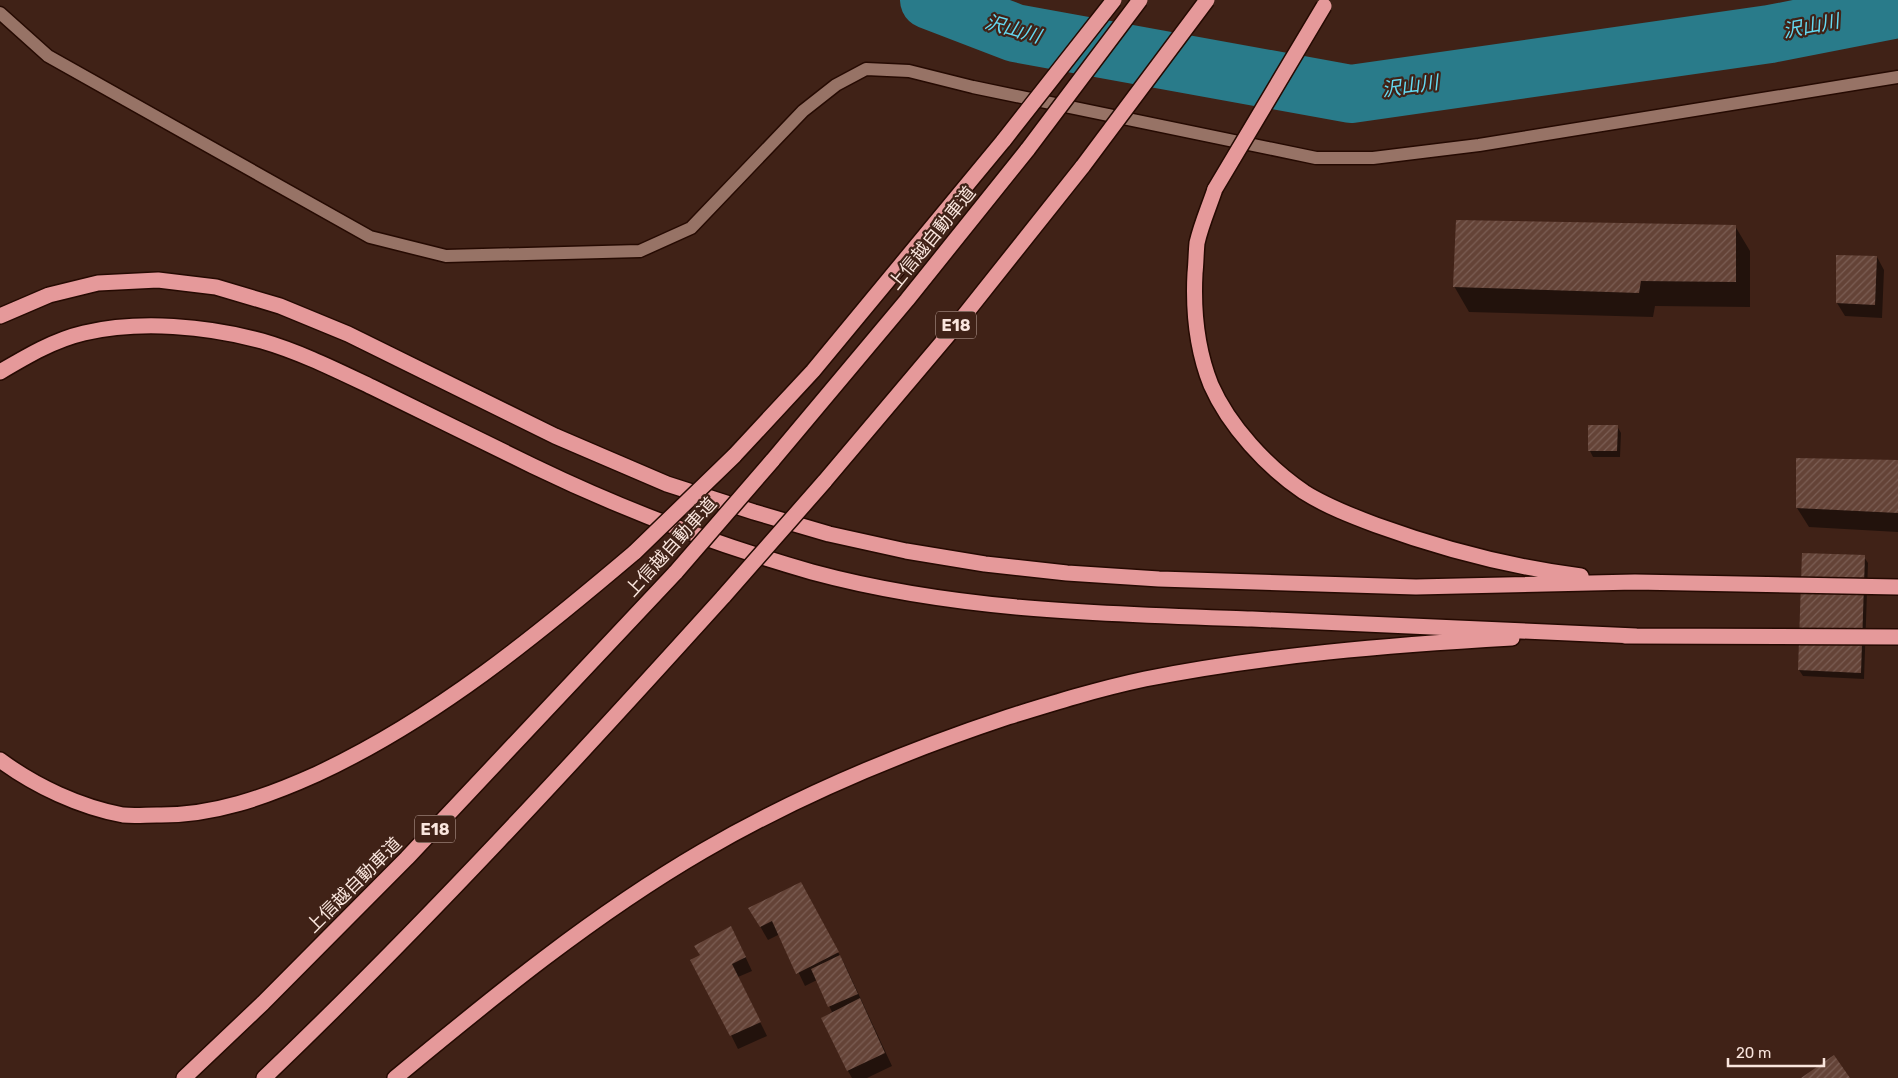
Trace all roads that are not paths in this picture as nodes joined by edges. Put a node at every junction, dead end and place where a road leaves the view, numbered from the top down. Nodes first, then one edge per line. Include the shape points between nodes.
1 (1114, 0) edge
2 (1140, 0) edge
3 (1207, 0) edge
4 (1326, 3) edge
5 (0, 13) edge
6 (1898, 77) edge
7 (0, 316) edge
8 (0, 372) edge
9 (1635, 582) junction
10 (1898, 587) edge
11 (1636, 636) junction
12 (1898, 637) edge
13 (0, 760) edge
14 (184, 1078) edge
15 (264, 1078) edge
16 (396, 1078) edge

1 - 13 highway, bridge via 1004,140 813,371 734,456 634,552 495,667 355,756 292,785 234,806 179,816 124,815 71,800 22,777
2 - 14 highway, 上信越自動車道 / E18, bridge via 907,300 676,572 407,858
3 - 15 highway, E18, bridge via 1083,166 955,327 824,482 588,747 436,908
4 - 9 highway, bridge via 1215,189 1197,243 1194,298 1199,344 1216,394 1236,427 1266,460 1305,492 1346,514 1475,556 1548,572
5 - 6 street via 48,56 370,237 446,256 640,251 691,228 803,111 836,85 866,69 910,71 1316,158 1373,158 1479,145
7 - 9 highway via 49,294 98,283 158,280 216,287 280,306 348,334 554,436 667,484 829,534 985,564 1159,579 1416,587
8 - 11 highway via 37,350 82,333 129,326 189,327 261,341 329,366 536,468 718,543 814,572 900,592 984,605 1068,612
9 - 10 highway
11 - 12 highway
11 - 16 highway via 1423,644 1236,663 1134,682 1060,701 971,730 879,764 703,851 542,961

